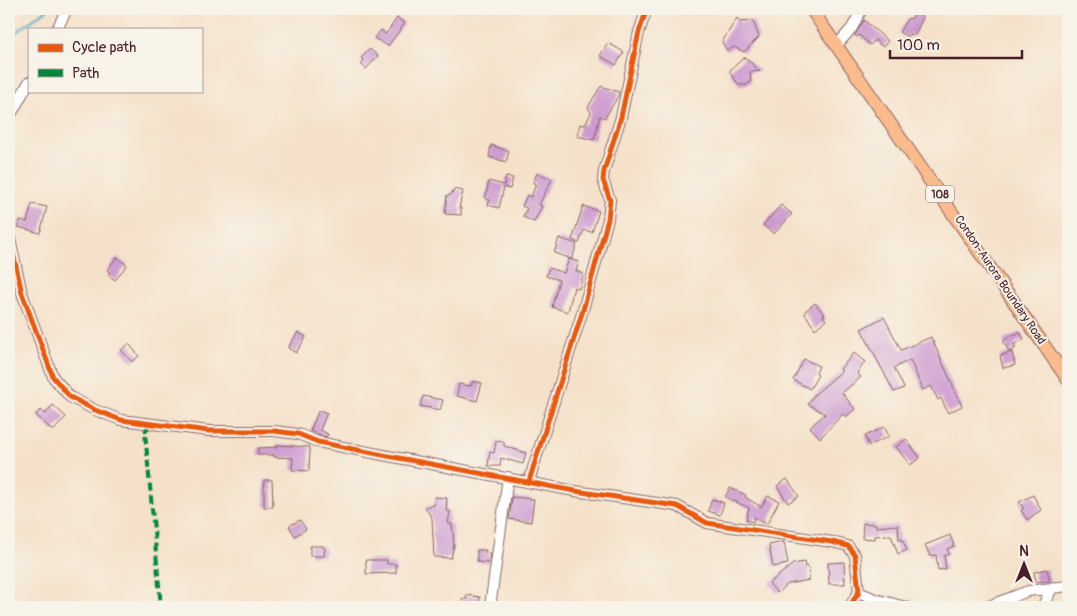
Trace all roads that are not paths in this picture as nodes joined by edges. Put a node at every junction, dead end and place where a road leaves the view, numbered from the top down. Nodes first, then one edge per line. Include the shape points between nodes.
1 (68, 9) edge
2 (647, 9) edge
3 (810, 9) edge
4 (862, 9) edge
5 (58, 28) edge
6 (837, 45) junction
7 (28, 84) edge
8 (9, 118) edge
9 (9, 235) edge
10 (1068, 380) edge
11 (508, 477) junction
12 (529, 482) junction
13 (1068, 586) edge
14 (1053, 587) junction
15 (859, 592) junction
16 (490, 607) edge
17 (849, 607) edge
18 (906, 607) edge
19 (986, 607) edge
20 (1042, 607) edge

1 - 5 street
2 - 12 street via 621,117 604,171 610,200 608,219
3 - 6 main road, Cordon-Aurora Boundary Road / 108
4 - 6 street via 852,28
6 - 10 main road, Cordon-Aurora Boundary Road / 108
7 - 8 street
9 - 11 street via 22,293 53,377 70,396 95,410 149,425 298,434 318,442
11 - 12 street
11 - 16 street
12 - 15 street via 677,506 707,523 796,534 848,546 855,555
13 - 14 street
14 - 19 street via 1028,591
14 - 20 street
15 - 17 street
15 - 18 street

